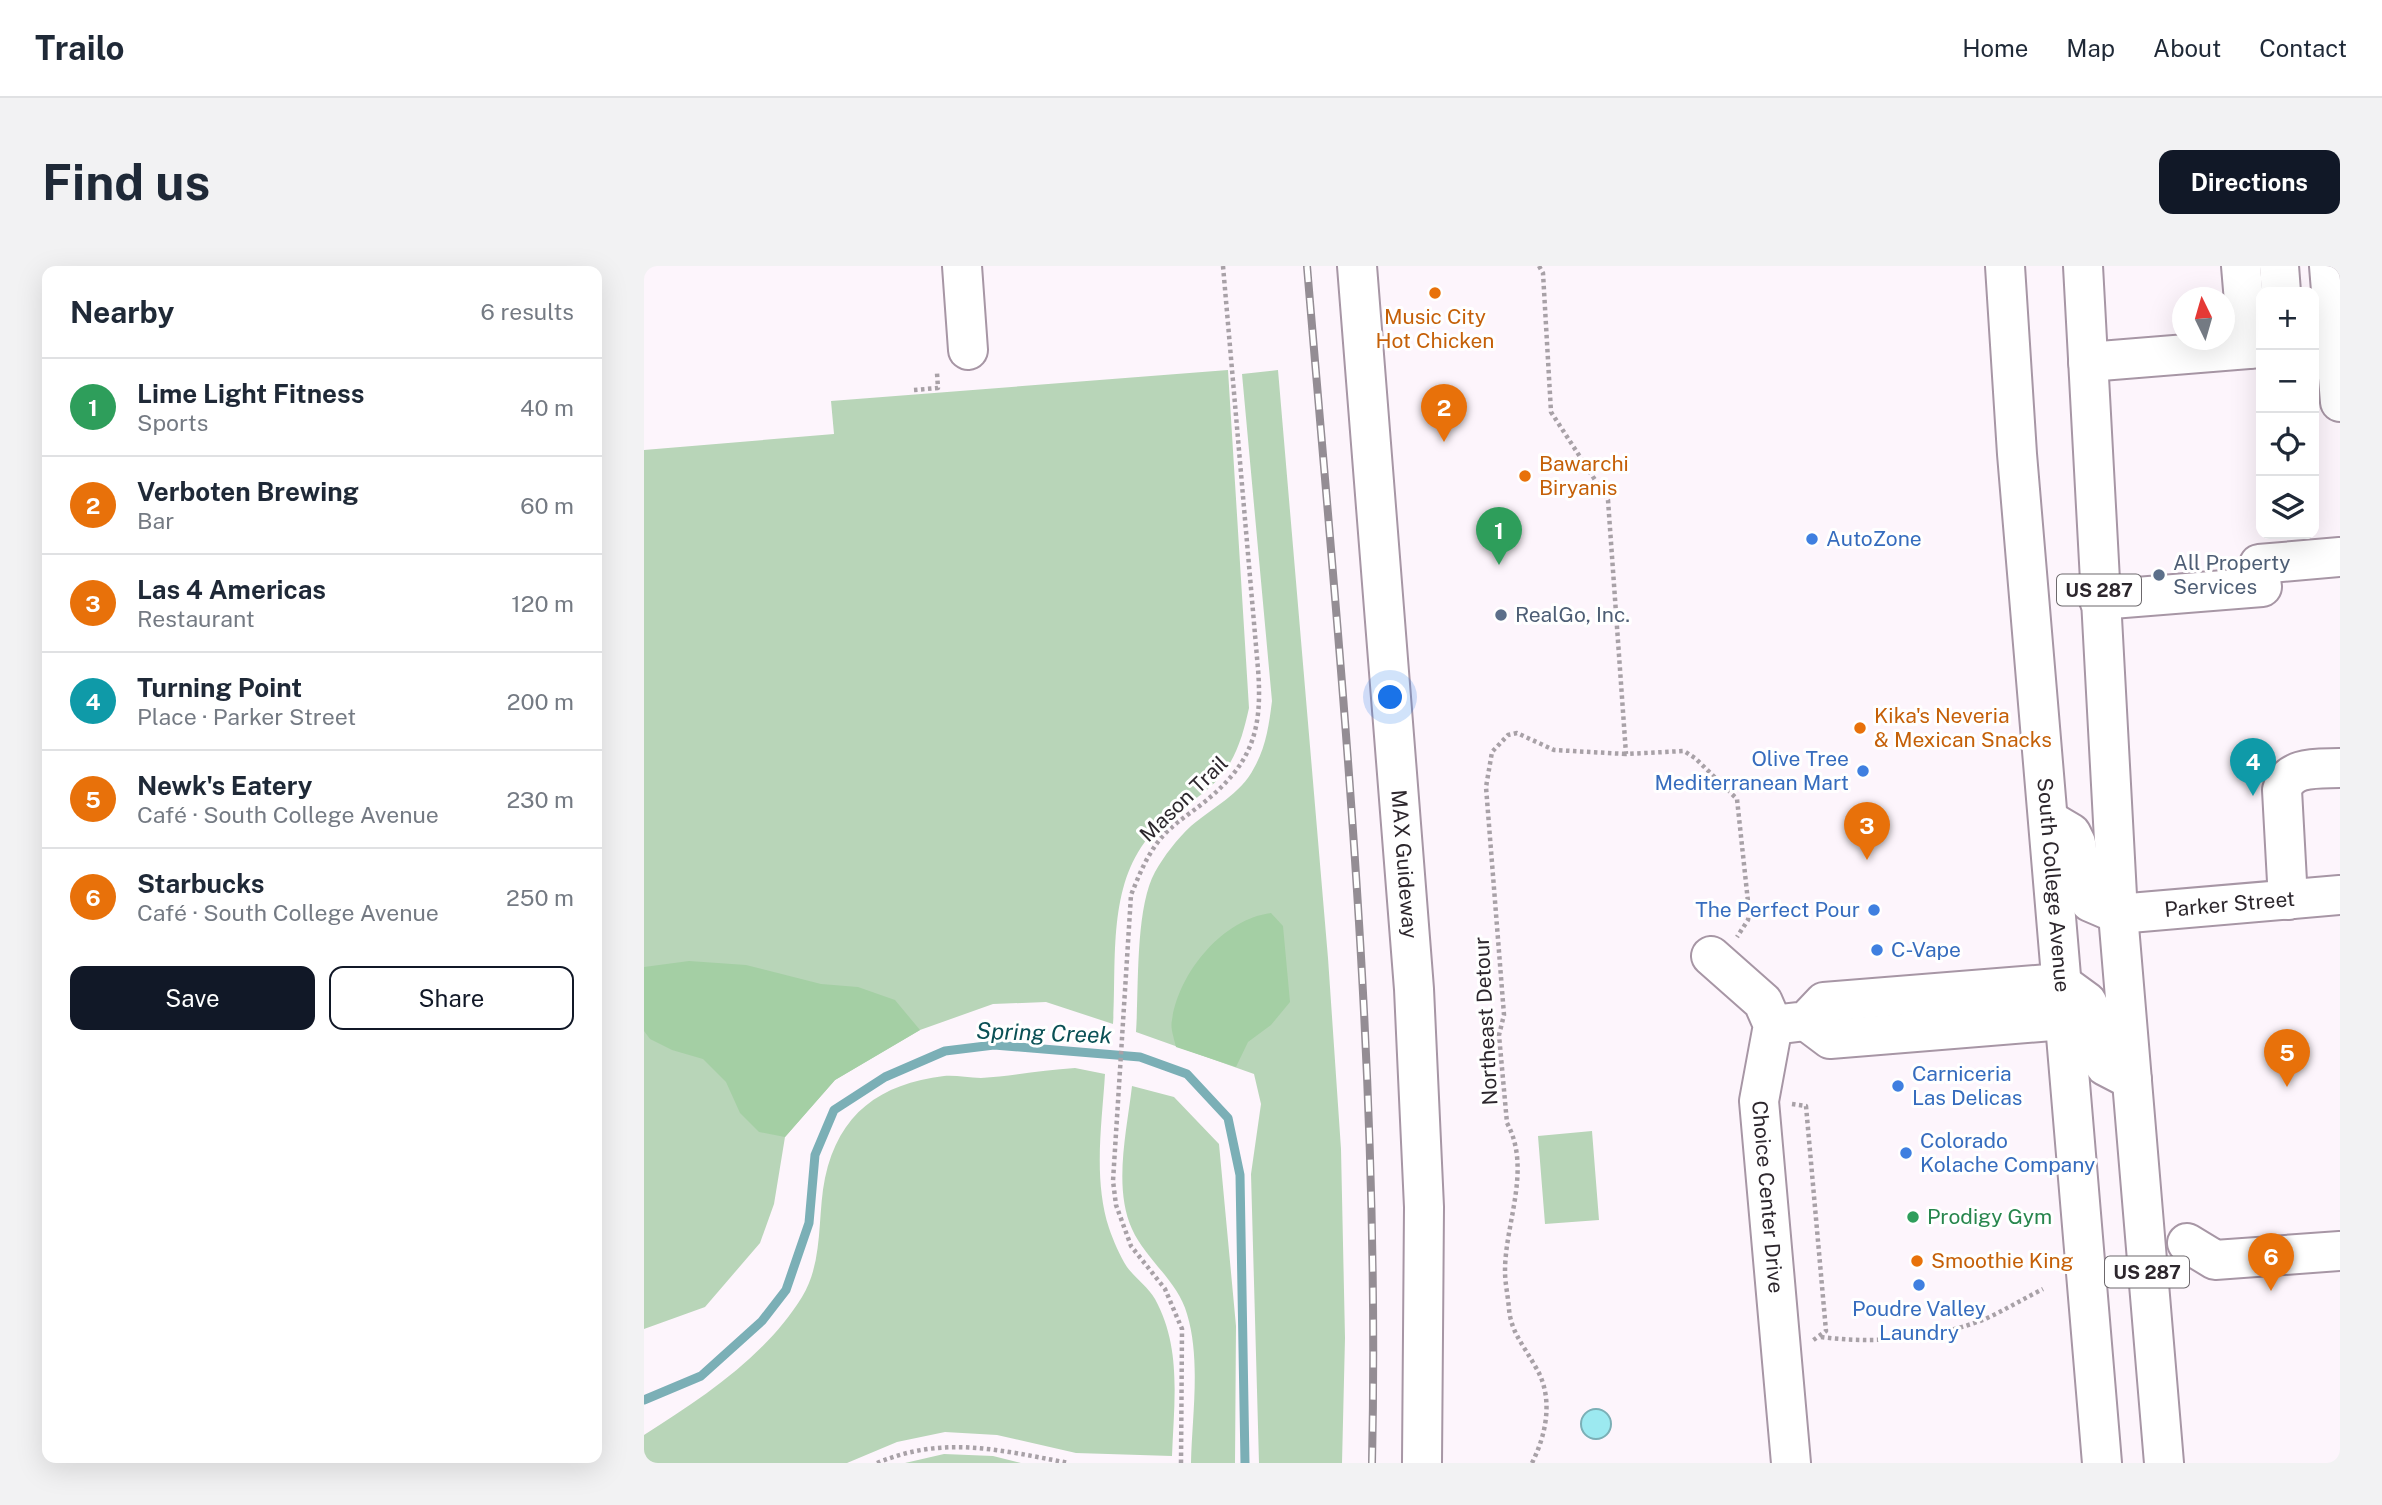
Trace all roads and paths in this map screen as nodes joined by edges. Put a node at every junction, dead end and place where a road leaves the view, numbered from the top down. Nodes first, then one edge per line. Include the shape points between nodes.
1 (962, 266) edge
2 (1223, 266) edge
3 (1357, 266) edge
4 (1539, 266) edge
5 (2005, 266) edge
6 (2082, 266) edge
7 (2241, 266) edge
8 (2279, 266) edge
9 (2329, 266) edge
10 (2281, 287) edge
11 (2324, 342) edge
12 (2254, 348) edge
13 (968, 350) dead end
14 (2088, 362) junction
15 (937, 373) dead end
16 (914, 390) dead end
17 (2340, 402) edge
18 (2340, 557) edge
19 (2099, 600) junction
20 (1626, 754) junction
21 (2340, 768) edge
22 (2049, 820) junction
23 (2340, 895) edge
24 (2288, 900) junction
25 (2118, 914) junction
26 (1720, 951) joint
27 (2063, 1001) junction
28 (1789, 1023) junction
29 (2132, 1080) junction
30 (1787, 1103) dead end
31 (2187, 1243) dead end
32 (2340, 1251) edge
33 (2043, 1289) dead end
34 (1821, 1338) junction
35 (1805, 1343) dead end
36 (877, 1463) edge
37 (1069, 1463) edge
38 (1181, 1463) edge
39 (1422, 1463) edge
40 (1532, 1463) edge
41 (1791, 1463) edge
42 (2102, 1463) edge
43 (2164, 1463) edge

1 - 13 main road
2 - 38 path, Mason Trail via 1258,669 1257,728 1246,760 1229,782 1161,837 1131,895 1113,1181 1131,1247 1165,1289 1182,1329
3 - 39 main road, MAX Guideway via 1414,989 1424,1208
4 - 20 path via 1551,412 1608,500
5 - 22 main road, South College Avenue / US 287
6 - 14 main road, US 287
7 - 12 main road
8 - 10 main road
9 - 11 main road
11 - 17 main road
12 - 14 main road
14 - 19 main road, US 287
15 - 16 path via 938,388
18 - 19 main road via 2259,564 2262,587
19 - 25 main road, US 287
20 - 26 path via 1684,751 1739,803 1749,911 1742,932
20 - 40 path, Northeast Detour via 1554,750 1517,733 1508,735 1492,752 1486,786 1504,1015 1499,1035 1517,1177 1505,1270 1510,1326 1538,1369 1548,1410
21 - 24 main road via 2298,771 2284,782
22 - 25 main road via 2077,842 2083,890 2090,902
22 - 27 main road, South College Avenue / US 287
23 - 24 main road, Parker Street
24 - 25 main road, Parker Street
25 - 29 main road, US 287
26 - 28 main road via 1763,1002
27 - 28 main road via 1830,1039
27 - 29 main road via 2087,1002 2105,1066
27 - 42 main road, South College Avenue / US 287
28 - 41 main road, Choice Center Drive via 1759,1101
29 - 43 main road, US 287
30 - 34 path via 1806,1106 1826,1331
31 - 32 main road via 2215,1260
33 - 34 path via 1984,1319 1940,1334 1849,1341
34 - 35 path
36 - 37 path via 937,1446 982,1446

